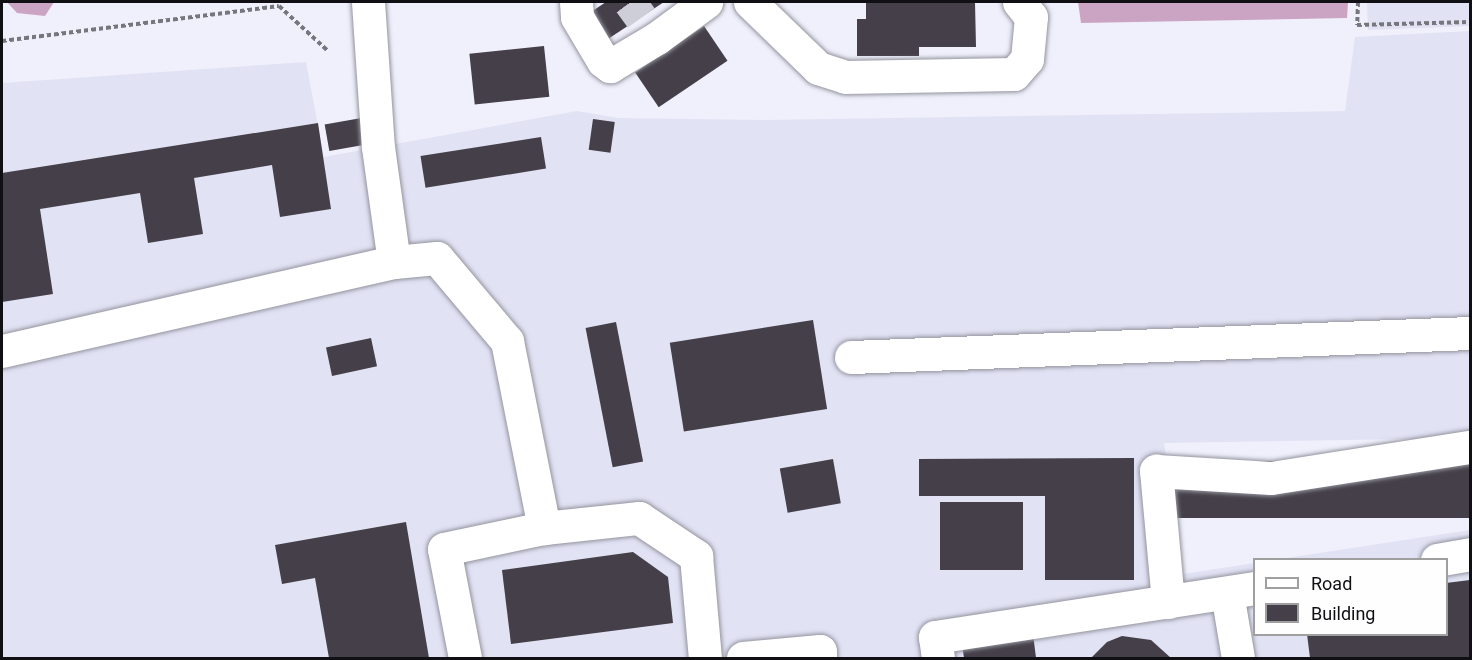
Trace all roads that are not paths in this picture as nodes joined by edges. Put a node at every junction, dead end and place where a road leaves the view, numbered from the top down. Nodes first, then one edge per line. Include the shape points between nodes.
1 (368, 2) edge
2 (576, 2) edge
3 (705, 2) edge
4 (750, 2) edge
5 (1019, 2) edge
6 (394, 262) junction
7 (1470, 333) edge
8 (2, 351) edge
9 (851, 357) dead end
10 (1470, 447) edge
11 (544, 528) junction
12 (1470, 554) edge
13 (1448, 558) edge
14 (1241, 590) edge
15 (1168, 602) junction
16 (465, 658) edge
17 (705, 658) edge
18 (743, 658) edge
19 (820, 658) edge
20 (938, 658) edge
21 (1238, 658) edge

1 - 6 lane via 378,147
2 - 3 lane via 578,17 603,61 610,66 649,28
4 - 5 lane via 818,68 845,77 1014,74 1027,59 1031,17
6 - 8 lane
6 - 11 lane via 437,258 507,341
7 - 9 lane
10 - 15 lane via 1271,478 1156,471
11 - 16 lane via 444,549
11 - 17 lane via 639,518 696,556
12 - 13 lane
14 - 15 lane
14 - 21 lane
15 - 20 lane via 935,638
18 - 19 lane via 820,651

